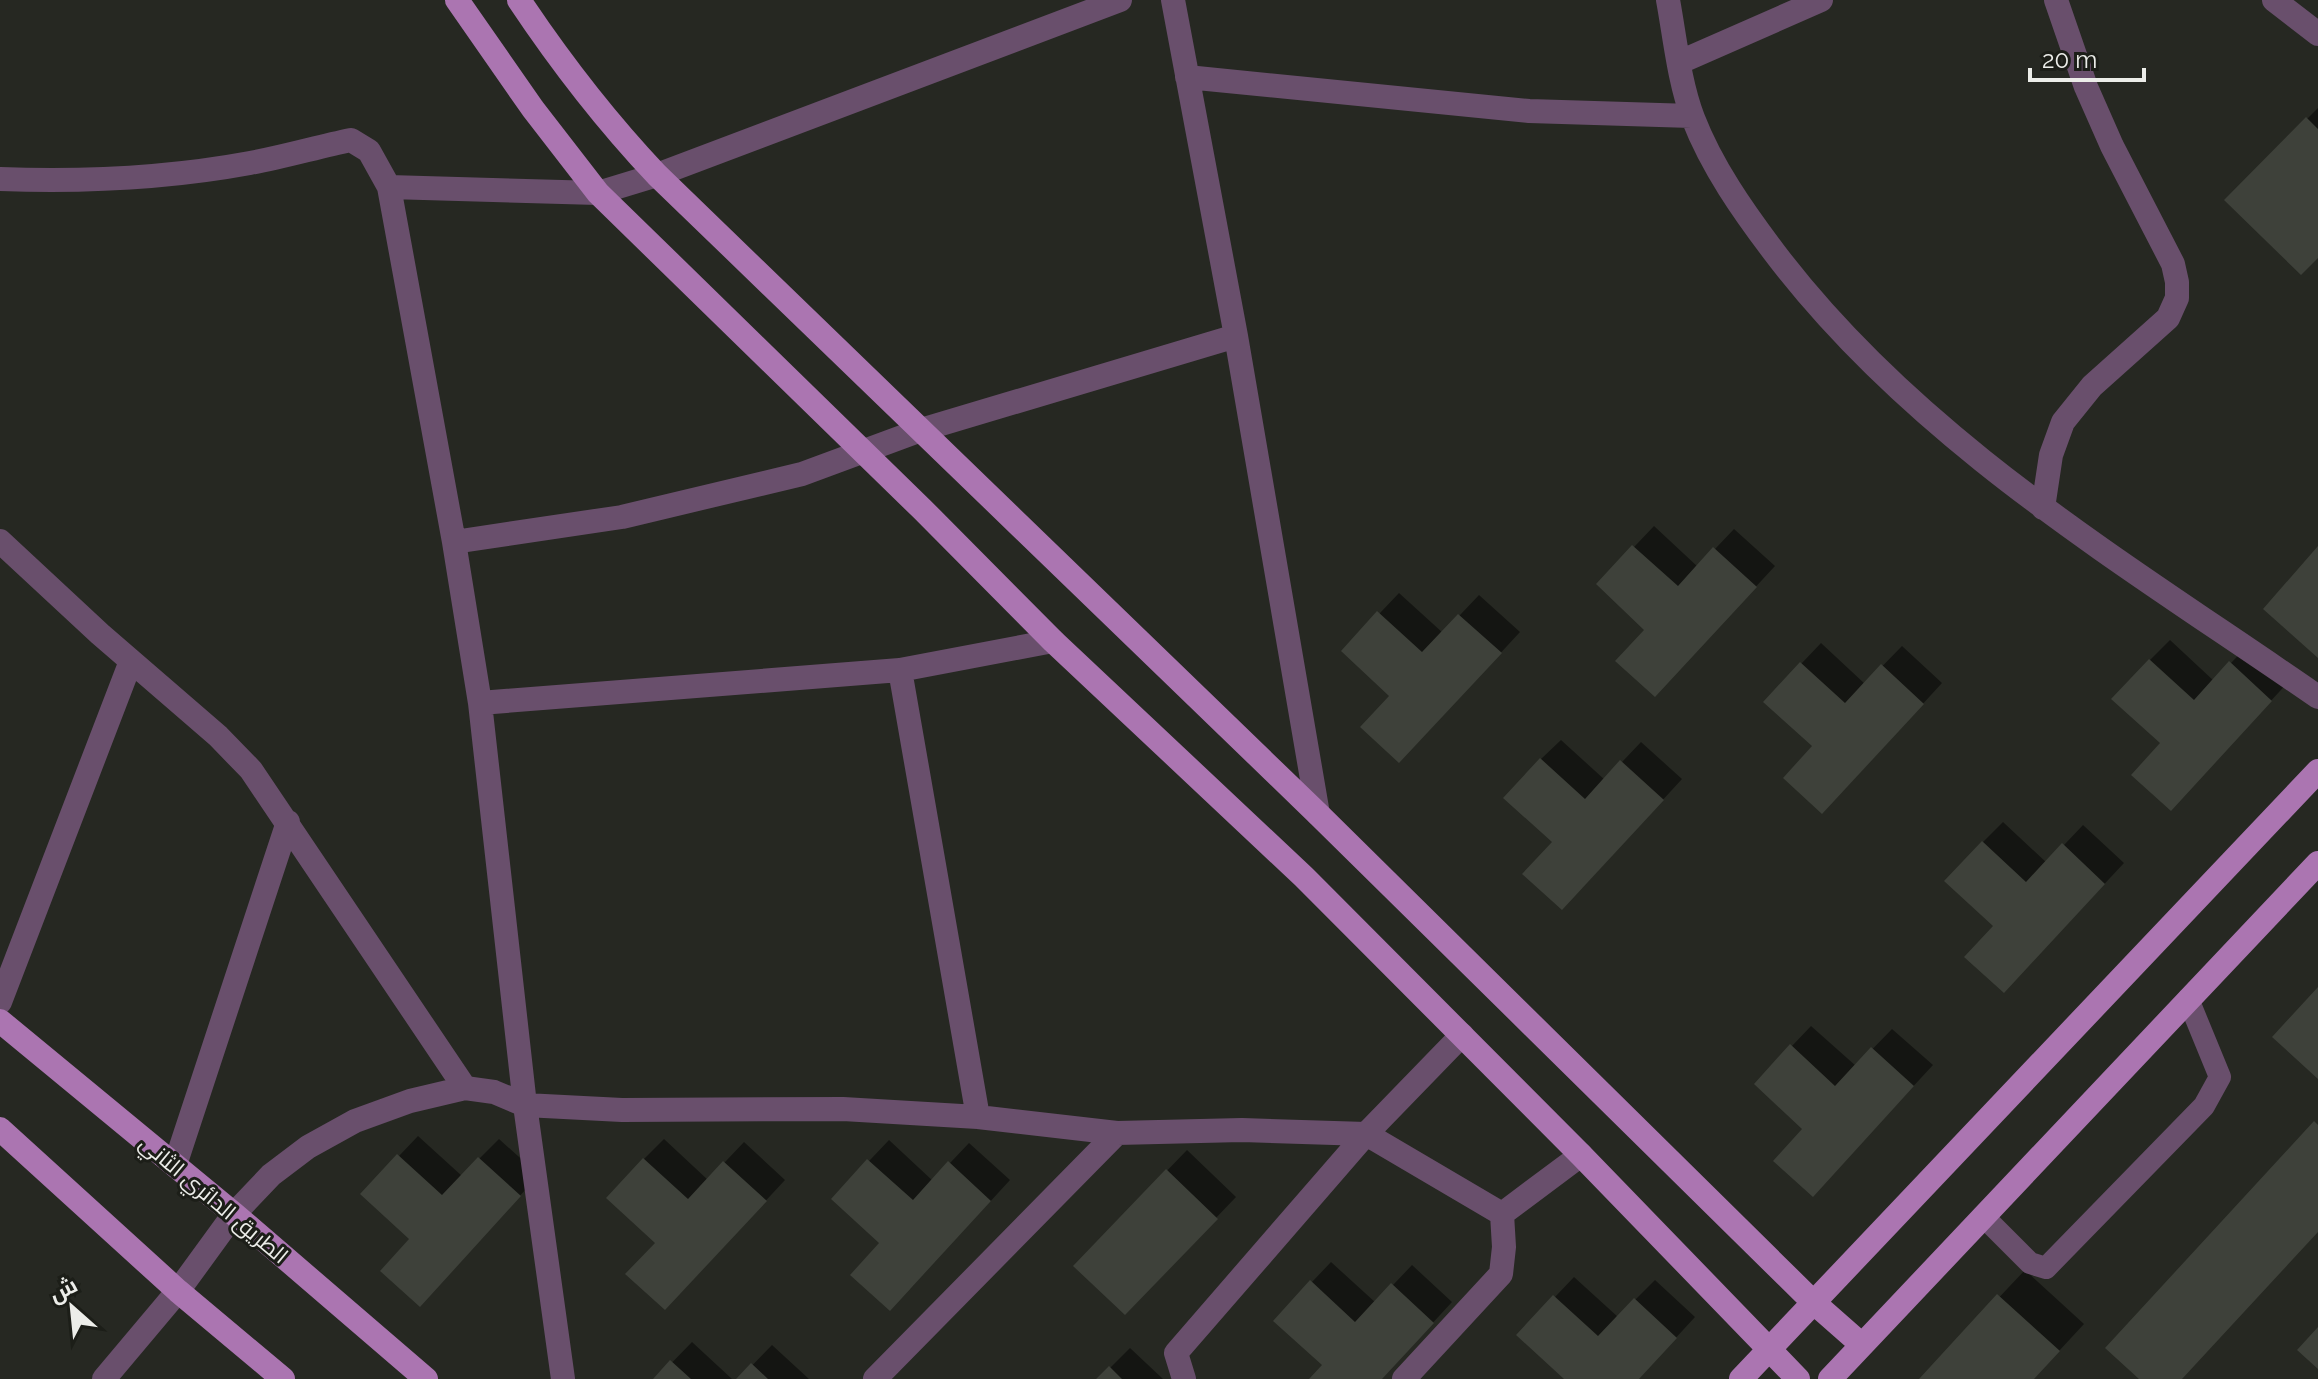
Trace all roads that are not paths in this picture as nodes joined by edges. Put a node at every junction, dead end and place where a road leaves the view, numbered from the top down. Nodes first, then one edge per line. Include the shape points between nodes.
1 (457, 0) edge
2 (519, 0) edge
3 (1120, 0) edge
4 (1173, 0) edge
5 (1668, 0) edge
6 (1821, 0) edge
7 (2056, 0) edge
8 (2274, 0) edge
9 (2318, 34) edge
10 (1680, 62) junction
11 (1187, 77) junction
12 (1692, 116) junction
13 (657, 175) junction
14 (0, 179) edge
15 (389, 187) junction
16 (598, 193) junction
17 (1236, 336) junction
18 (921, 430) junction
19 (862, 453) junction
20 (2043, 508) junction
21 (0, 541) edge
22 (454, 542) junction
23 (1053, 641) junction
24 (131, 661) junction
25 (900, 670) junction
26 (2318, 697) edge
27 (480, 703) junction
28 (2318, 771) edge
29 (1318, 814) junction
30 (288, 822) junction
31 (2318, 863) edge
32 (2188, 999) junction
33 (0, 1002) edge
34 (0, 1021) edge
35 (1462, 1035) junction
36 (465, 1088) junction
37 (525, 1105) junction
38 (978, 1117) junction
39 (0, 1129) edge
40 (1117, 1133) junction
41 (1366, 1134) junction
42 (1581, 1155) junction
43 (175, 1165) junction
44 (234, 1214) junction
45 (1502, 1214) junction
46 (1983, 1216) junction
47 (178, 1291) junction
48 (1812, 1301) junction
49 (1862, 1345) junction
50 (1768, 1350) junction
51 (104, 1379) edge
52 (283, 1379) edge
53 (426, 1379) edge
54 (563, 1379) edge
55 (875, 1379) edge
56 (1184, 1379) edge
57 (1404, 1379) edge
58 (1741, 1379) edge
59 (1798, 1379) edge
60 (1830, 1379) edge

1 - 16 main road
2 - 13 main road via 614,130
3 - 13 street
4 - 11 street
5 - 10 street
6 - 10 street
7 - 20 street via 2112,146 2173,264 2177,298 2168,318 2092,386 2063,422 2051,455
8 - 9 street
10 - 12 street
11 - 12 street via 1529,111
11 - 17 street
12 - 20 street via 1745,214 1799,286 1874,367
13 - 16 street
13 - 18 main road
14 - 15 street via 173,174 351,140 369,151
15 - 16 street
15 - 22 street
16 - 19 main road
17 - 18 street
17 - 29 street
18 - 19 street
18 - 29 main road
19 - 22 street via 802,474 622,517
19 - 23 main road
20 - 26 street
21 - 24 street
22 - 27 street
23 - 25 street
23 - 35 main road via 1304,877
24 - 30 street via 218,736 251,770
24 - 33 street
25 - 27 street
25 - 38 street
27 - 37 street
28 - 48 main road
29 - 48 main road
30 - 36 street
30 - 43 street
31 - 32 main road
32 - 46 main road
32 - 46 lane via 2220,1077 2204,1106 2046,1268 2030,1263
34 - 43 main road, الطريق الدائري الثاني
35 - 41 street
35 - 42 main road
36 - 37 street via 494,1092
36 - 44 street via 355,1121 271,1175
37 - 38 street via 843,1109
37 - 54 street
38 - 40 street
39 - 47 main road
40 - 41 street
40 - 55 street
41 - 45 street
41 - 56 street via 1176,1353
42 - 45 street
42 - 50 main road
43 - 44 main road, الطريق الدائري الثاني
44 - 47 street
44 - 53 main road, الطريق الدائري الثاني
45 - 57 street via 1501,1274
46 - 49 main road
47 - 51 street
47 - 52 main road
48 - 49 main road
48 - 50 main road
49 - 60 main road
50 - 58 main road
50 - 59 main road

